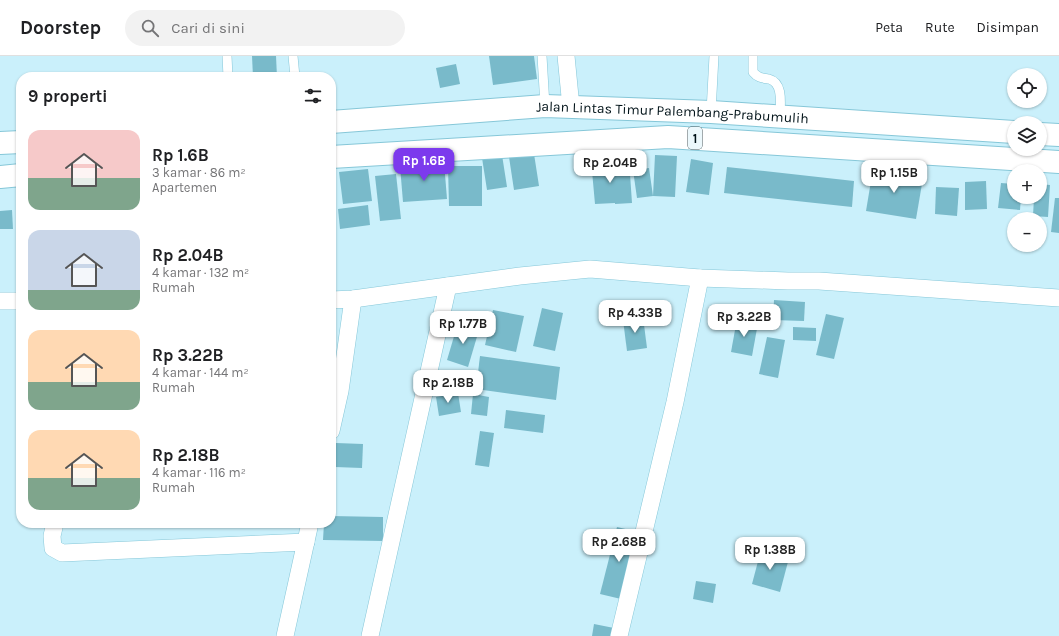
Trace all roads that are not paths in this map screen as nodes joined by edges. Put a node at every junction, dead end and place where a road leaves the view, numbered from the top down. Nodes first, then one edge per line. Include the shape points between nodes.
1 (227, 56) edge
2 (293, 56) edge
3 (542, 56) edge
4 (566, 56) edge
5 (714, 56) edge
6 (753, 56) edge
7 (228, 72) edge
8 (295, 72) edge
9 (545, 106) junction
10 (570, 107) junction
11 (711, 112) junction
12 (780, 116) junction
13 (336, 122) edge
14 (1007, 132) edge
15 (1047, 134) edge
16 (1059, 135) edge
17 (16, 142) edge
18 (0, 143) edge
19 (336, 157) edge
20 (1059, 162) edge
21 (16, 175) edge
22 (0, 177) edge
23 (700, 278) junction
24 (448, 286) junction
25 (1059, 298) edge
26 (353, 299) junction
27 (336, 300) edge
28 (0, 301) edge
29 (16, 301) edge
30 (336, 409) edge
31 (54, 528) edge
32 (309, 528) edge
33 (306, 542) junction
34 (285, 636) edge
35 (370, 636) edge
36 (619, 636) edge

1 - 7 lane
2 - 8 lane
3 - 9 lane
4 - 10 street
5 - 11 lane
6 - 12 lane via 752,72 776,83 780,89
9 - 10 highway, Jalan Lintas Timur Palembang-Prabumulih / 1
9 - 13 highway, Jalan Lintas Timur Palembang-Prabumulih / 1
10 - 11 highway, Jalan Lintas Timur Palembang-Prabumulih / 1
11 - 12 highway, Jalan Lintas Timur Palembang-Prabumulih / 1
12 - 14 highway, Jalan Lintas Timur Palembang-Prabumulih / 1
15 - 16 highway
17 - 18 highway
19 - 20 highway, Jalan Lintas Timur Palembang-Prabumulih / 1 via 668,137
21 - 22 highway
23 - 24 street via 590,270
23 - 25 street via 819,281
23 - 36 street via 675,402
24 - 26 street
24 - 35 street
26 - 27 street
26 - 30 street
28 - 29 street
31 - 33 street via 53,548 62,553
32 - 33 street
33 - 34 street

